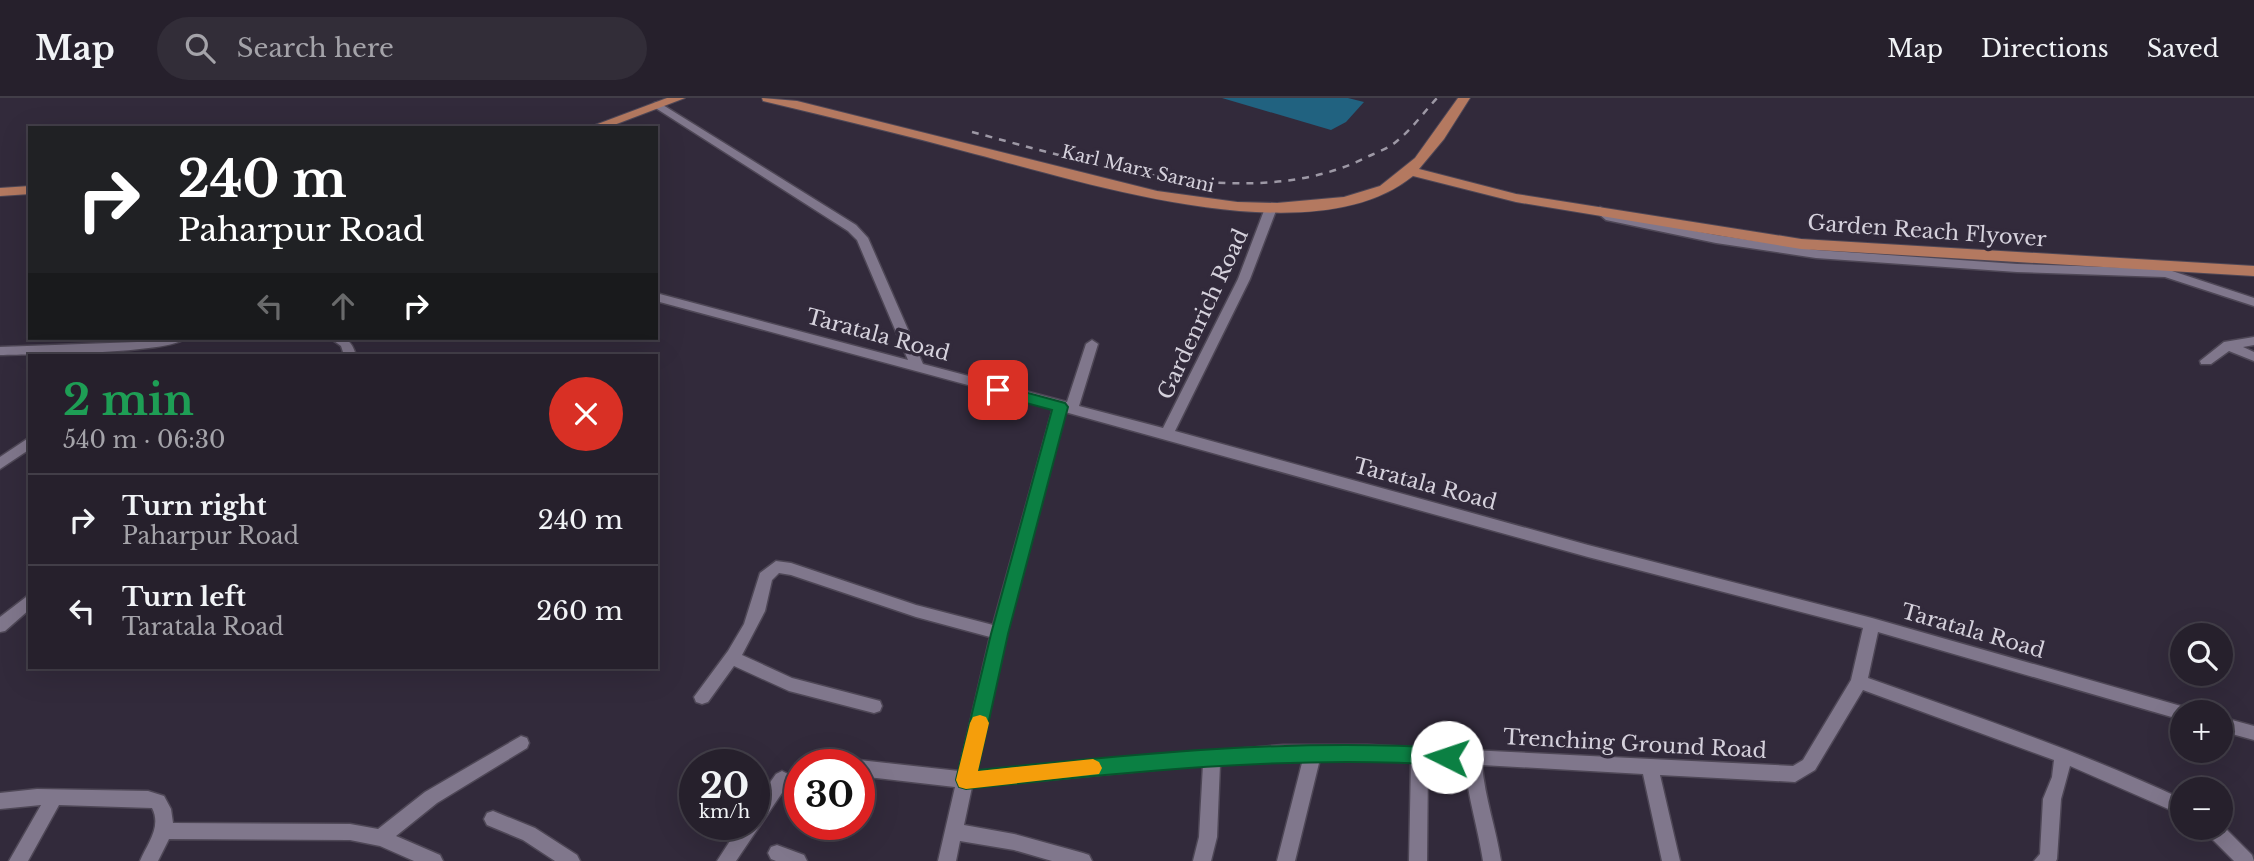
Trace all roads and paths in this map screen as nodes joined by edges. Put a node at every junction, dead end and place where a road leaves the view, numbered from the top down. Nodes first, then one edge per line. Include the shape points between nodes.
1 (679, 98) edge
2 (768, 98) edge
3 (1464, 98) edge
4 (659, 106) junction
5 (638, 114) junction
6 (599, 126) edge
7 (615, 126) edge
8 (1410, 171) junction
9 (28, 190) edge
10 (0, 192) edge
11 (1271, 208) junction
12 (1601, 208) junction
13 (1688, 222) junction
14 (2254, 263) edge
15 (2254, 271) edge
16 (658, 298) edge
17 (2254, 302) edge
18 (169, 340) edge
19 (339, 340) edge
20 (2254, 341) edge
21 (1092, 344) dead end
22 (2228, 345) junction
23 (4, 354) edge
24 (350, 354) edge
25 (2254, 357) edge
26 (2206, 360) dead end
27 (918, 368) junction
28 (1065, 408) junction
29 (1167, 434) junction
30 (28, 443) edge
31 (0, 464) edge
32 (28, 602) edge
33 (1872, 624) junction
34 (0, 625) edge
35 (999, 634) junction
36 (732, 658) junction
37 (1859, 682) junction
38 (702, 697) dead end
39 (874, 706) dead end
40 (2170, 710) edge
41 (2233, 727) edge
42 (2254, 733) edge
43 (521, 743) dead end
44 (1313, 752) junction
45 (1420, 755) junction
46 (2063, 756) junction
47 (1212, 757) junction
48 (1473, 759) junction
49 (1650, 768) junction
50 (875, 770) edge
51 (782, 779) dead end
52 (966, 780) junction
53 (55, 797) junction
54 (770, 797) edge
55 (0, 801) edge
56 (2170, 801) edge
57 (493, 820) dead end
58 (164, 831) junction
59 (954, 832) junction
60 (381, 838) junction
61 (740, 840) edge
62 (2225, 840) edge
63 (777, 853) dead end
64 (18, 861) edge
65 (149, 861) edge
66 (434, 861) edge
67 (571, 861) edge
68 (726, 861) edge
69 (798, 861) edge
70 (947, 861) edge
71 (1083, 861) edge
72 (1202, 861) edge
73 (1286, 861) edge
74 (1418, 861) edge
75 (1492, 861) edge
76 (1671, 861) edge
77 (2043, 861) edge
78 (2246, 861) edge

1 - 4 main road
2 - 11 main road, Karl Marx Sarani via 1151,195 1226,207
3 - 8 main road, Karl Marx Sarani
4 - 5 main road
4 - 27 street via 862,238
5 - 6 main road
5 - 7 main road
8 - 11 main road, Karl Marx Sarani via 1385,190 1359,198
8 - 12 main road, Garden Reach Flyover via 1516,198
9 - 10 main road
11 - 29 street, Gardenrich Road via 1244,279
12 - 13 main road, Garden Reach Flyover
12 - 17 street via 1610,218 1816,254 2176,274
13 - 14 main road, Garden Reach Flyover via 1825,238
13 - 15 main road, Garden Reach Flyover via 1801,244
16 - 27 street, Taratala Road
18 - 23 street
19 - 24 street
20 - 22 street
21 - 28 street
22 - 25 street
22 - 26 street
27 - 28 street, Taratala Road
28 - 29 street, Taratala Road
28 - 35 street
29 - 33 street, Taratala Road
30 - 31 street
32 - 34 street
33 - 37 street, Trenching Ground Road
33 - 40 street, Taratala Road
35 - 36 street via 782,567 765,577 762,602
35 - 52 street
36 - 38 street
36 - 39 street via 789,684
37 - 46 street
37 - 49 street, Trenching Ground Road via 1809,765 1795,774
41 - 42 street
43 - 60 street via 429,797
44 - 45 street, Trenching Ground Road
44 - 47 street, Trenching Ground Road
44 - 73 street
45 - 48 street, Trenching Ground Road
45 - 74 street
46 - 56 street
46 - 77 street via 2052,799 2048,859
47 - 52 street, Trenching Ground Road
47 - 72 street
48 - 49 street, Trenching Ground Road
48 - 75 street
49 - 76 street
50 - 52 street, Trenching Ground Road
51 - 54 street
52 - 59 street
53 - 55 street
53 - 58 street via 158,802 164,813
53 - 64 street
57 - 67 street via 529,834
58 - 60 street via 350,832
58 - 65 street
59 - 70 street
59 - 71 street
60 - 66 street
61 - 68 street
62 - 78 street
63 - 69 street

